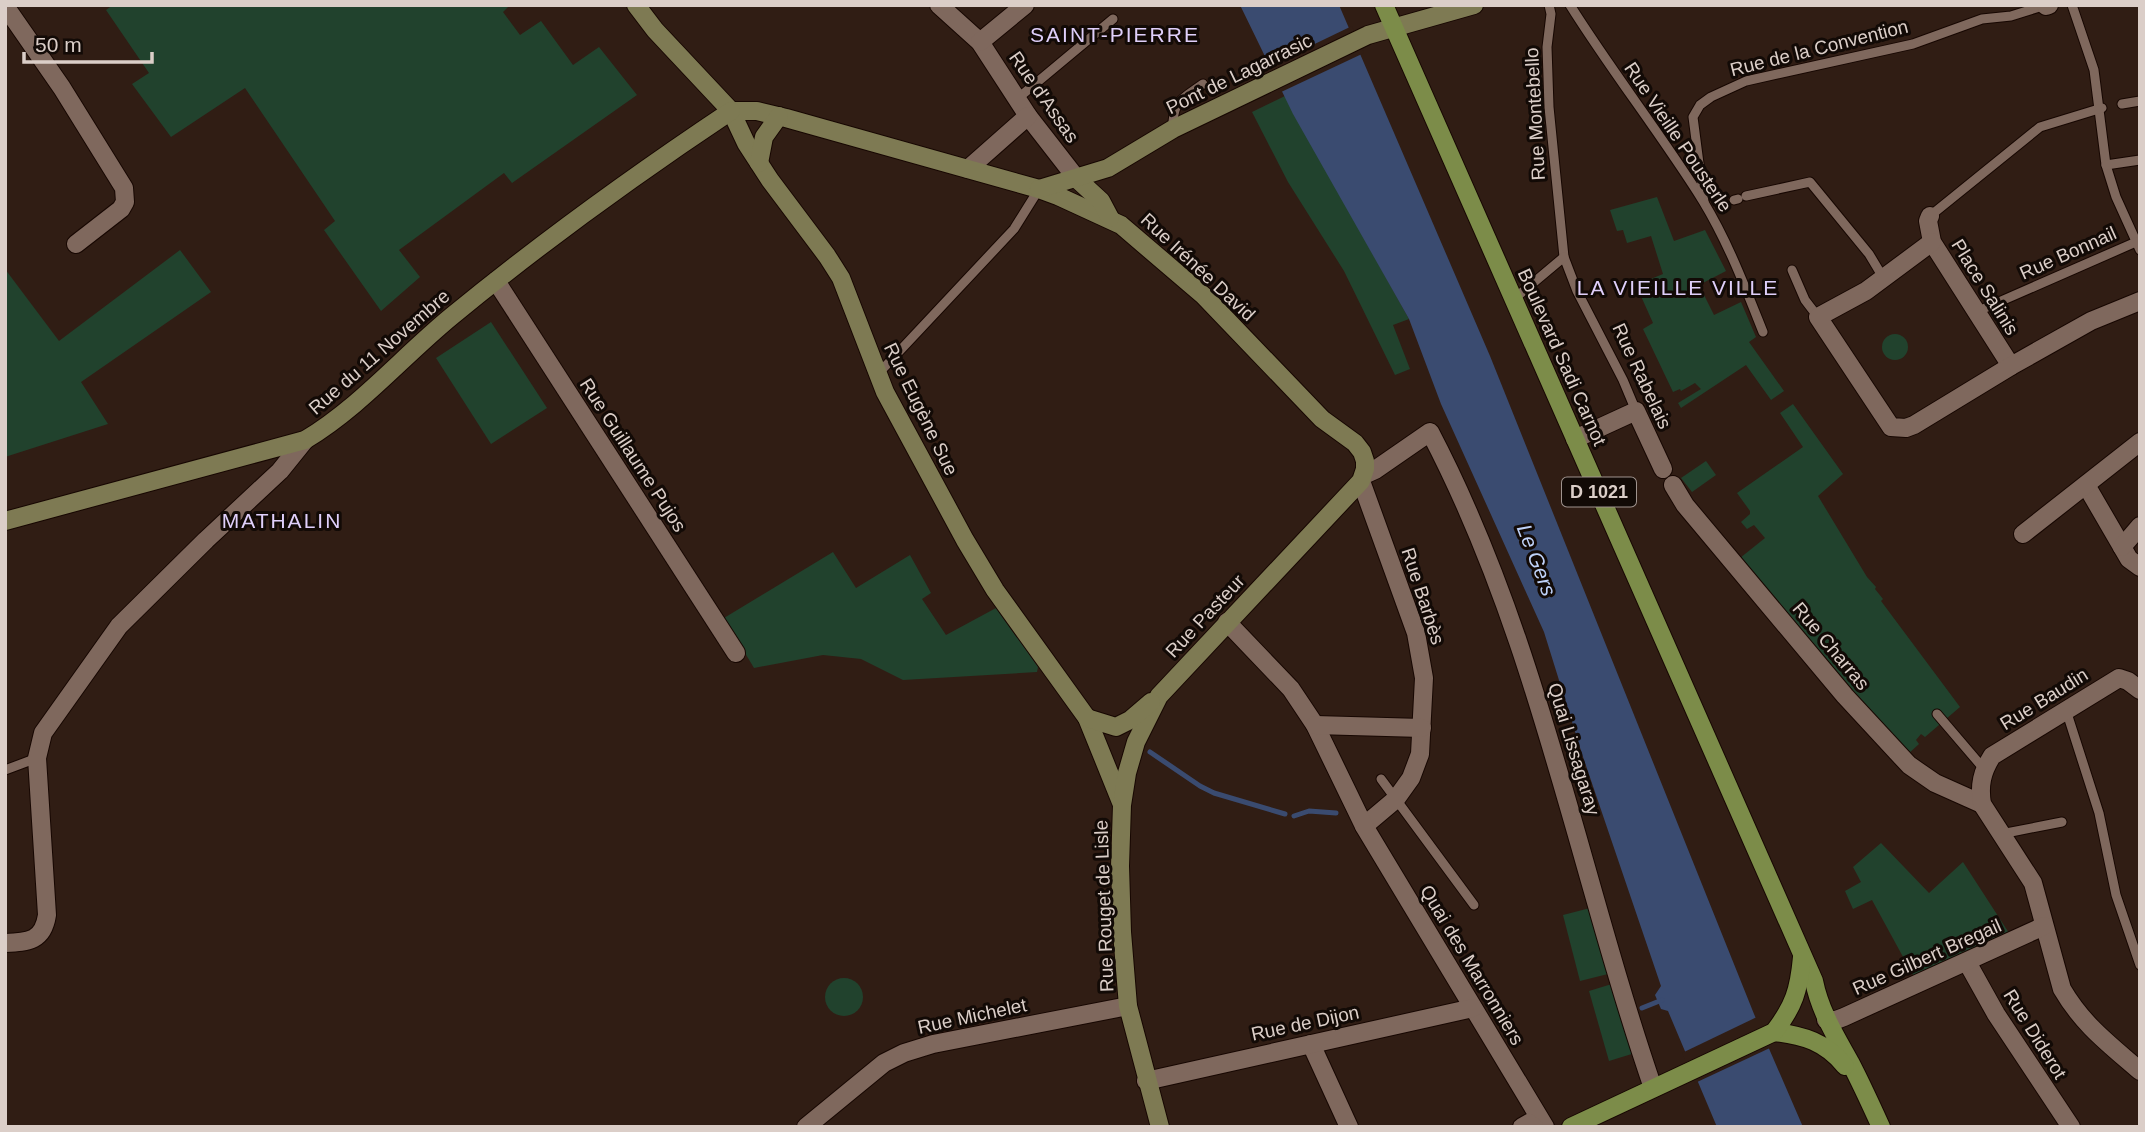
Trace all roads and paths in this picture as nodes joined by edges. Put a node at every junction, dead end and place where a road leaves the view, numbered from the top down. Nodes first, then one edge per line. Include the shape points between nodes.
1 (636, 5) edge
2 (939, 5) edge
3 (1025, 5) edge
4 (1384, 5) edge
5 (1474, 5) edge
6 (1549, 5) edge
7 (1570, 5) edge
8 (2047, 5) edge
9 (2072, 5) edge
10 (5, 6) edge
11 (1112, 19) dead end
12 (1393, 27) junction
13 (980, 42) junction
14 (1203, 84) dead end
15 (1017, 99) junction
16 (2140, 101) edge
17 (2122, 104) dead end
18 (2101, 108) junction
19 (731, 111) junction
20 (779, 116) junction
21 (1028, 116) junction
22 (1173, 129) junction
23 (2140, 160) edge
24 (759, 163) junction
25 (2106, 165) junction
26 (1108, 168) junction
27 (968, 169) junction
28 (1077, 178) junction
29 (1039, 190) junction
30 (1740, 198) dead end
31 (1101, 201) junction
32 (1704, 202) junction
33 (1930, 216) joint
34 (1110, 218) junction
35 (1559, 220) joint
36 (1932, 242) junction
37 (76, 244) dead end
38 (2138, 246) edge
39 (1564, 257) junction
40 (1791, 270) dead end
41 (1884, 279) junction
42 (496, 281) junction
43 (1514, 299) junction
44 (2138, 302) edge
45 (1976, 312) junction
46 (1818, 317) junction
47 (1763, 332) dead end
48 (2011, 366) junction
49 (877, 375) junction
50 (1636, 411) junction
51 (1575, 439) junction
52 (305, 440) junction
53 (2140, 442) edge
54 (1663, 469) dead end
55 (1363, 478) junction
56 (1673, 485) dead end
57 (2086, 485) junction
58 (5, 521) edge
59 (2140, 527) edge
60 (2023, 534) dead end
61 (2122, 547) junction
62 (2140, 567) edge
63 (1227, 622) junction
64 (736, 653) dead end
65 (2140, 690) edge
66 (1159, 695) junction
67 (2066, 710) junction
68 (1937, 714) dead end
69 (1087, 718) junction
70 (1315, 725) junction
71 (1422, 729) junction
72 (37, 758) junction
73 (1988, 762) junction
74 (5, 770) edge
75 (1381, 779) dead end
76 (1396, 799) junction
77 (1982, 804) junction
78 (1122, 805) junction
79 (2062, 822) dead end
80 (1364, 825) junction
81 (2001, 834) junction
82 (1474, 905) dead end
83 (2044, 926) junction
84 (5, 943) edge
85 (1802, 957) junction
86 (1967, 962) junction
87 (2140, 965) edge
88 (1128, 1006) junction
89 (1474, 1008) junction
90 (1826, 1020) junction
91 (1774, 1032) junction
92 (1311, 1044) junction
93 (2140, 1071) edge
94 (1146, 1081) junction
95 (1656, 1087) junction
96 (1865, 1090) junction
97 (806, 1127) edge
98 (1160, 1127) edge
99 (1349, 1127) edge
100 (1522, 1127) edge
101 (1534, 1127) edge
102 (1545, 1127) edge
103 (1571, 1127) edge
104 (1881, 1127) edge
105 (2071, 1127) edge

1 - 19 main road, Rue Eugène Sue
2 - 13 street, Rue d'Assas
3 - 13 street
4 - 12 main road, Boulevard Sadi Carnot / D 1021
5 - 12 main road, Pont de Lagarrasic
6 - 35 lane, Rue Montebello via 1549,107
7 - 32 lane, Rue Vieille Pousterle
8 - 32 lane, Rue de la Convention via 1982,19 1913,44 1746,81 1710,97 1693,117
9 - 18 lane via 2094,70
10 - 37 street via 124,188 121,209
11 - 15 lane
12 - 22 main road, Pont de Lagarrasic
12 - 43 main road, Boulevard Sadi Carnot / D 1021
13 - 15 street, Rue d'Assas
14 - 22 lane via 1177,103
15 - 21 street, Rue d'Assas
16 - 17 lane
18 - 25 lane
18 - 33 lane via 2040,127
19 - 20 main road, Rue Irénée David
19 - 24 main road, Rue Eugène Sue
19 - 42 main road, Rue du 11 Novembre
20 - 24 main road via 764,137
20 - 27 main road, Rue Irénée David
21 - 27 street
21 - 28 street, Rue d'Assas
22 - 26 main road, Pont de Lagarrasic
23 - 25 lane
24 - 49 main road, Rue Eugène Sue via 841,278
25 - 38 lane
26 - 28 main road, Pont de Lagarrasic
26 - 31 main road via 1100,179
27 - 29 main road, Rue Irénée David
28 - 29 main road, Pont de Lagarrasic
28 - 31 main road, Rue d'Assas
29 - 34 main road, Rue Irénée David
29 - 49 lane via 1014,229
30 - 41 lane via 1810,182
31 - 34 main road, Rue d'Assas
32 - 47 lane, Rue Vieille Pousterle via 1735,261
33 - 36 street
34 - 55 main road, Rue Irénée David via 1204,296 1322,419 1355,443 1365,461
35 - 39 lane, Rue Rabelais
36 - 41 street, Place Salinis
36 - 45 street, Place Salinis
38 - 45 lane, Rue Bonnail
39 - 43 lane
39 - 50 lane, Rue Rabelais
40 - 46 lane
41 - 46 street, Place Salinis
42 - 52 main road, Rue du 11 Novembre via 340,417
42 - 64 street, Rue Guillaume Pujos
43 - 51 main road, Boulevard Sadi Carnot / D 1021
44 - 48 street via 2091,321
45 - 48 street, Place Salinis
46 - 48 street, Place Salinis via 1891,427 1914,425
49 - 69 main road, Rue Eugène Sue via 995,590
50 - 51 street
50 - 54 street, Rue Rabelais
51 - 85 main road, Boulevard Sadi Carnot / D 1021
52 - 58 main road, Rue du 11 Novembre
52 - 72 street via 280,471 119,626 43,733
53 - 57 street
55 - 63 main road, Rue Pasteur
55 - 71 street, Rue Barbès via 1420,649
55 - 95 street, Quai Lissagaray via 1430,432 1464,502 1514,628
56 - 77 street, Rue Charras via 1844,696 1899,755 1920,774
57 - 60 street
57 - 61 street
59 - 61 street
61 - 62 street
63 - 66 main road, Rue Pasteur
63 - 70 street, Quai des Marronniers via 1291,689
65 - 67 street, Rue Baudin via 2119,678
66 - 69 main road via 1116,727
66 - 78 main road, Rue Pasteur via 1136,742
67 - 73 street, Rue Baudin
67 - 87 lane via 2099,813 2116,895
68 - 73 lane
69 - 78 main road, Rue Eugène Sue
70 - 71 street
70 - 80 street, Quai des Marronniers
71 - 76 street, Rue Barbès via 1420,754
72 - 74 lane
72 - 84 street via 45,928 37,938
73 - 77 street via 1980,793
75 - 76 lane
76 - 80 street
76 - 82 lane
77 - 81 street
78 - 88 main road, Rue Rouget de Lisle via 1120,866
79 - 81 lane
80 - 89 street, Quai des Marronniers
81 - 83 street via 2033,883
83 - 86 street, Rue Gilbert Bregail
83 - 93 street via 2062,989 2071,1003 2089,1028
85 - 90 main road, Boulevard Sadi Carnot / D 1021
85 - 91 main road via 1795,1000
86 - 90 street, Rue Gilbert Bregail via 1844,1017
86 - 105 street, Rue Diderot
88 - 94 main road, Rue Rouget de Lisle
88 - 97 street, Rue Michelet via 904,1053 884,1063
89 - 92 street, Rue de Dijon
89 - 102 street, Quai des Marronniers
90 - 96 main road, Boulevard Sadi Carnot / D 1021
91 - 95 main road
91 - 96 main road, Boulevard Sadi Carnot via 1812,1039 1837,1055
92 - 94 street, Rue de Dijon
92 - 99 street
94 - 98 main road, Rue Rouget de Lisle
95 - 103 main road
96 - 104 main road, Boulevard Sadi Carnot / D 1021
100 - 101 street via 1529,1123

